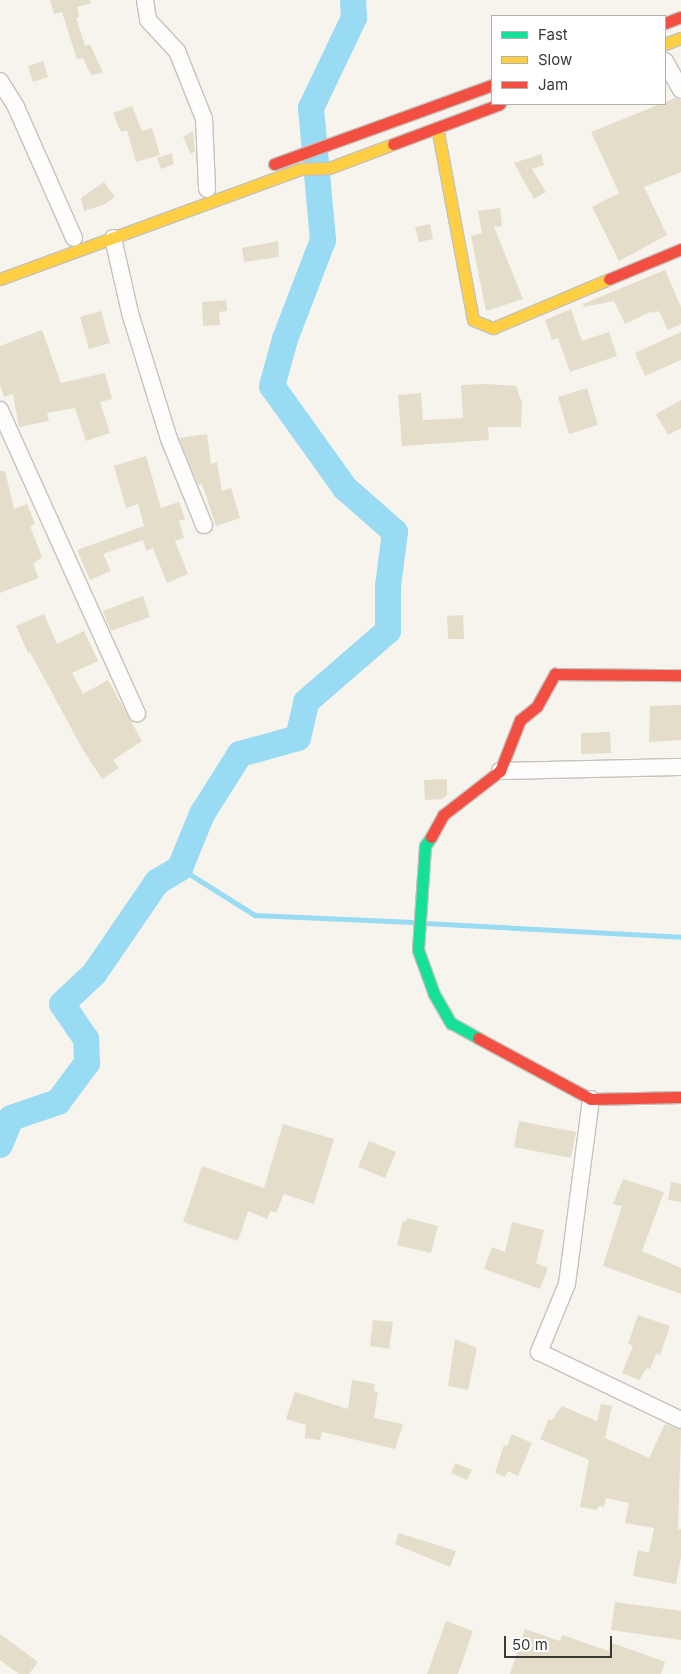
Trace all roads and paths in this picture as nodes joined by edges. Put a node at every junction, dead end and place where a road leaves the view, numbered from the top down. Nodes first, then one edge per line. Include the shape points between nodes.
1 (145, 0) edge
2 (158, 0) edge
3 (681, 17) edge
4 (148, 20) junction
5 (666, 23) edge
6 (681, 38) edge
7 (666, 44) edge
8 (666, 63) edge
9 (0, 81) edge
10 (491, 84) edge
11 (681, 90) edge
12 (497, 105) edge
13 (436, 126) junction
14 (259, 170) dead end
15 (207, 190) dead end
16 (74, 238) dead end
17 (113, 238) junction
18 (681, 249) edge
19 (0, 279) edge
20 (0, 410) edge
21 (204, 526) dead end
22 (681, 675) edge
23 (136, 713) dead end
24 (681, 767) edge
25 (500, 771) junction
26 (681, 1097) edge
27 (591, 1099) junction
28 (681, 1420) edge

1 - 4 street
2 - 4 street
3 - 5 street
4 - 15 street via 177,51 204,119
6 - 7 street
8 - 11 street
9 - 16 street via 16,107
10 - 14 street
12 - 13 street
13 - 17 street via 329,168 300,170
13 - 18 street via 472,320 493,328
17 - 19 street
17 - 21 street via 130,313 169,439
20 - 23 street
22 - 25 street via 555,674 536,706 520,720
24 - 25 street
25 - 27 street via 443,814 425,846 418,950 434,994 452,1023
26 - 27 street
27 - 28 street via 567,1284 539,1352

